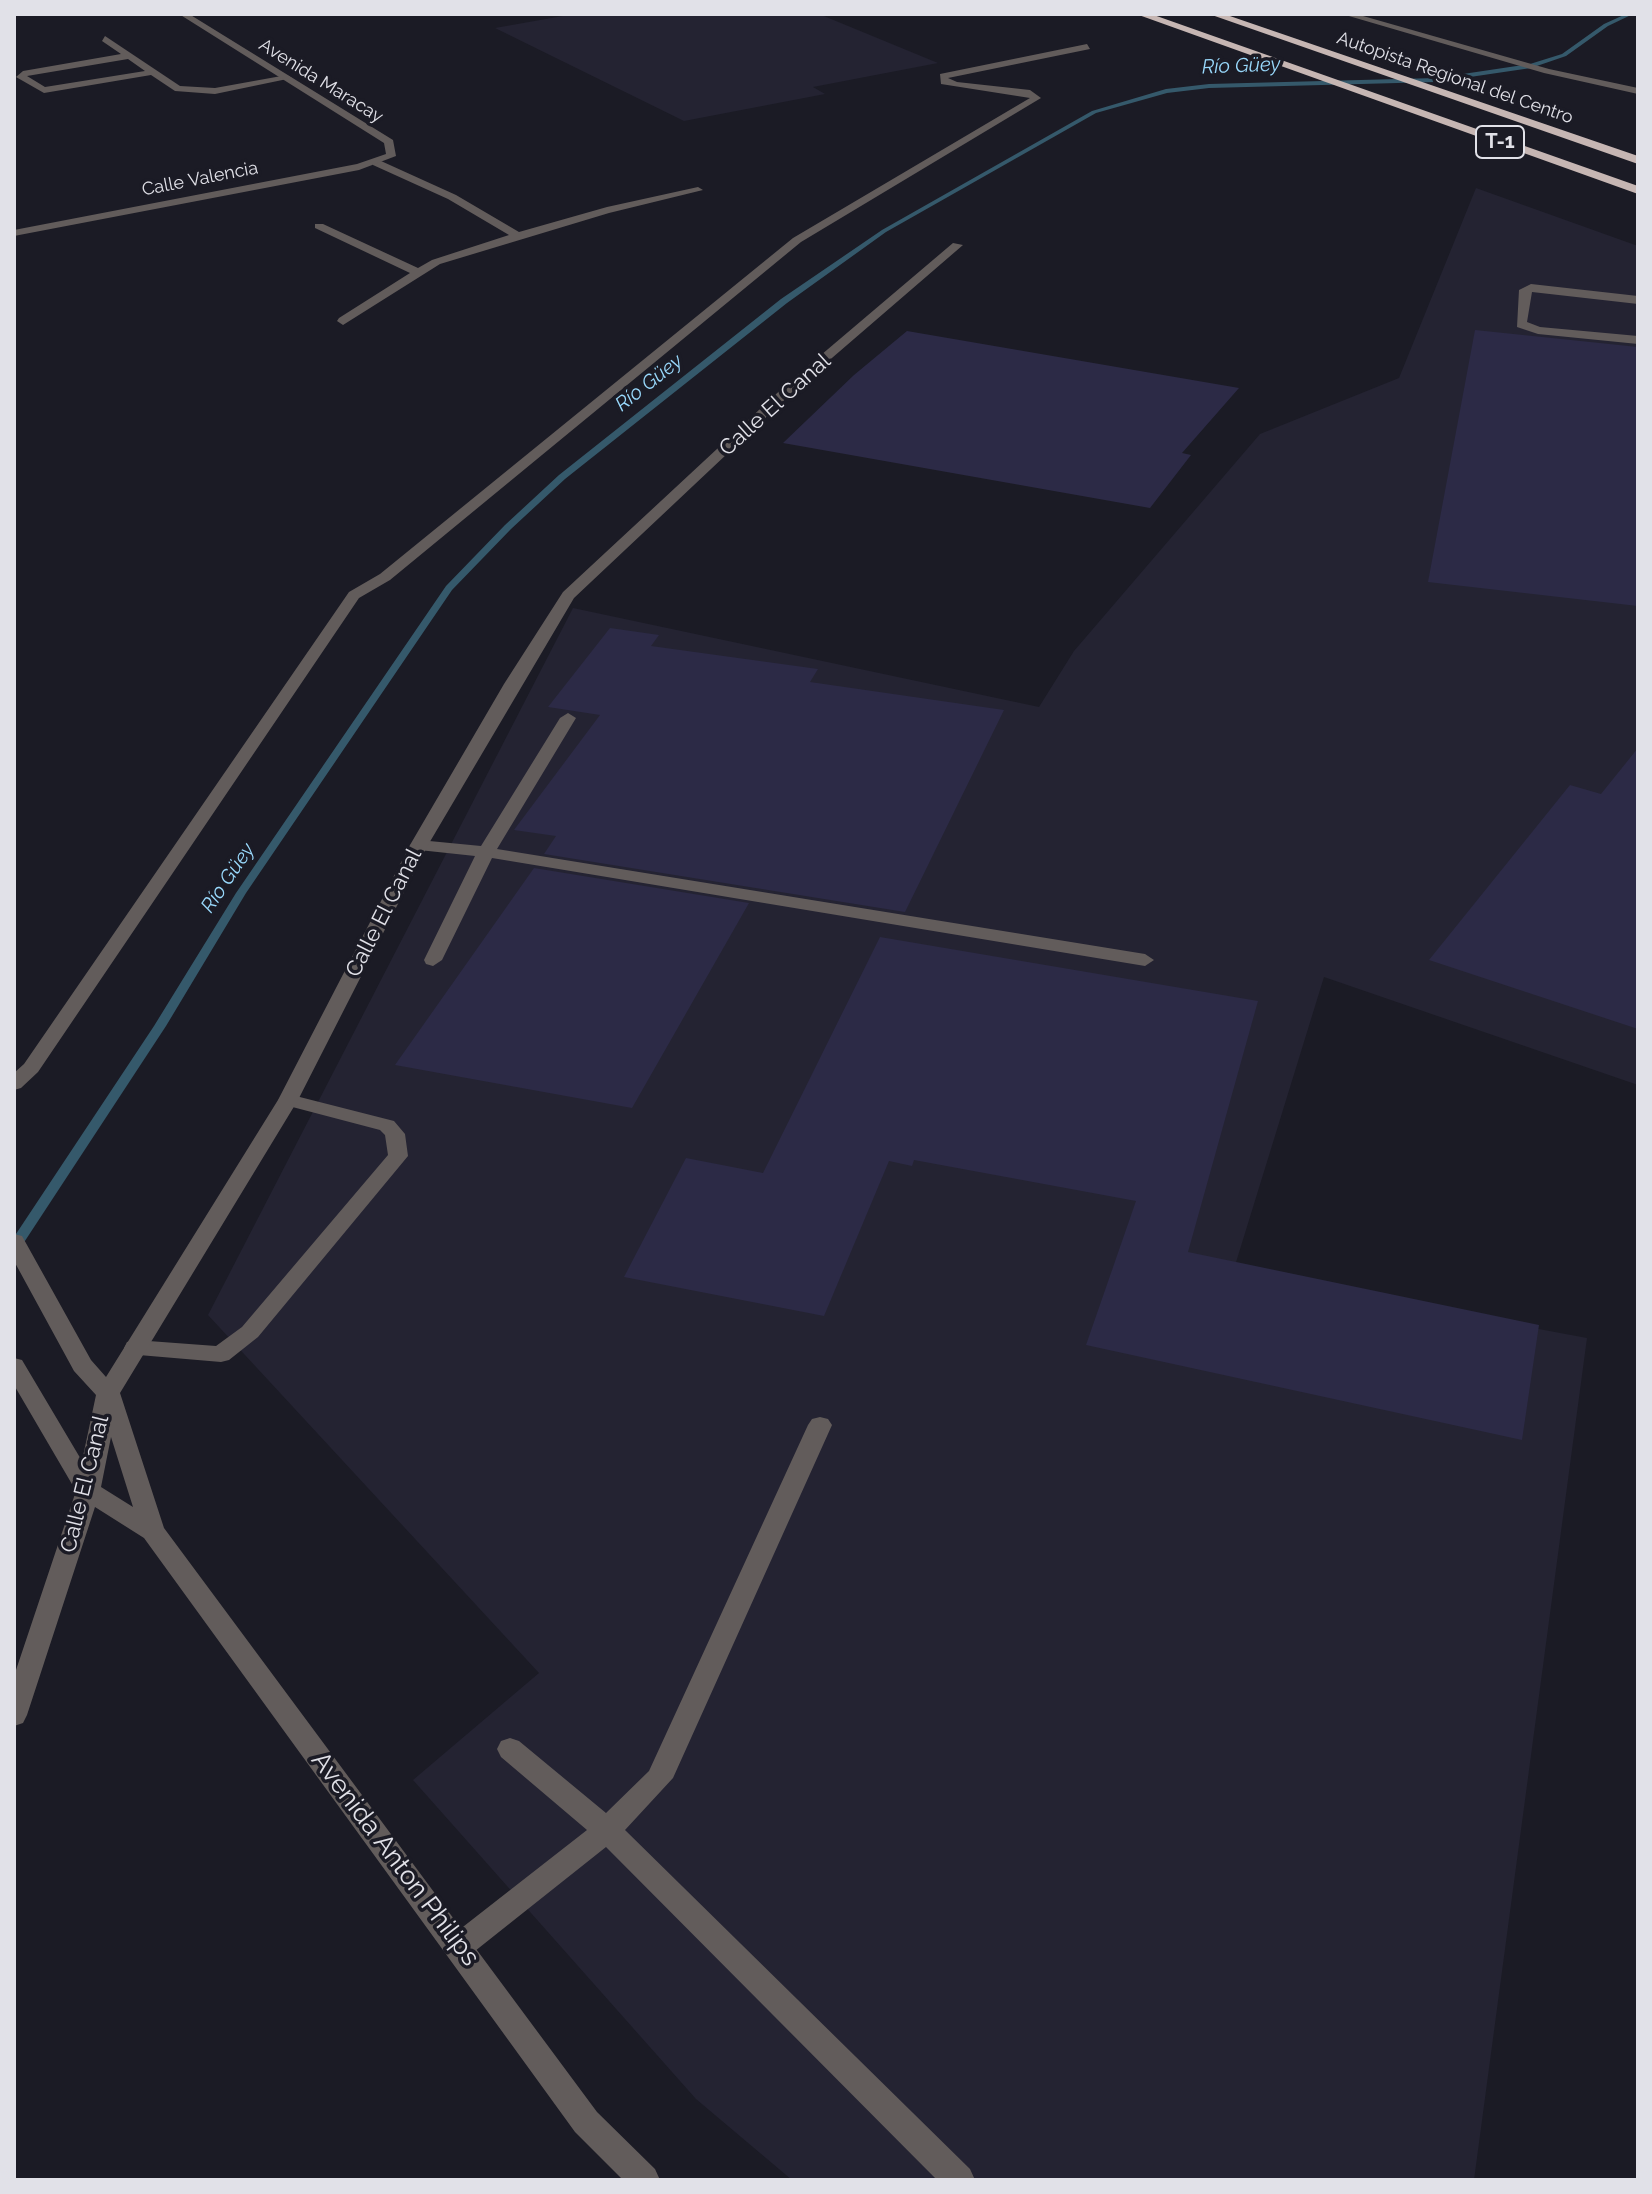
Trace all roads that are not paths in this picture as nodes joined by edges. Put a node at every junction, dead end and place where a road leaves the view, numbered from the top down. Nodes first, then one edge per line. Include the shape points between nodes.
1 (183, 14) edge
2 (1141, 14) edge
3 (1214, 14) edge
4 (1346, 14) edge
5 (105, 39) dead end
6 (1087, 47) dead end
7 (129, 56) junction
8 (153, 72) junction
9 (287, 78) junction
10 (1638, 81) edge
11 (1623, 88) junction
12 (1638, 91) edge
13 (391, 156) joint
14 (1638, 160) edge
15 (377, 163) junction
16 (698, 190) dead end
17 (1638, 190) edge
18 (319, 226) dead end
19 (14, 233) edge
20 (518, 236) junction
21 (957, 245) dead end
22 (417, 272) junction
23 (1638, 300) edge
24 (343, 321) dead end
25 (1638, 340) edge
26 (568, 718) dead end
27 (419, 845) junction
28 (486, 852) junction
29 (433, 960) dead end
30 (1145, 960) dead end
31 (14, 1084) edge
32 (288, 1100) junction
33 (14, 1241) edge
34 (135, 1348) junction
35 (14, 1366) edge
36 (108, 1393) junction
37 (820, 1425) dead end
38 (88, 1491) junction
39 (153, 1531) junction
40 (14, 1715) edge
41 (510, 1749) dead end
42 (607, 1830) junction
43 (460, 1946) junction
44 (644, 2180) edge
45 (959, 2180) edge

1 - 9 street, Avenida Maracay
2 - 17 highway, T-1
3 - 14 highway, Autopista Regional del Centro / T-1
4 - 11 street
5 - 7 street
6 - 31 street via 943,76 944,82 1036,98 797,240 385,577 354,595 31,1068
7 - 8 street
7 - 8 street via 21,75 44,90
8 - 9 street via 178,89 199,92
9 - 13 street, Avenida Maracay via 389,142
10 - 11 street
11 - 12 street
13 - 15 street, Calle Valencia
15 - 19 street, Calle Valencia
15 - 20 street via 452,197
16 - 20 street
18 - 22 street
20 - 22 street
21 - 27 street, Calle El Canal via 792,386 568,595
22 - 24 street
23 - 25 street via 1531,288 1525,290 1521,324
26 - 28 street
27 - 28 street
27 - 32 street, Calle El Canal
28 - 29 street
28 - 30 street
32 - 34 street, Calle El Canal
32 - 34 street via 387,1125 395,1134 398,1156 250,1332 221,1354
33 - 36 street, Avenida Anton Philips via 82,1365
34 - 36 street, Calle El Canal
35 - 38 street, Avenida Anton Philips
36 - 38 street, Calle El Canal
36 - 39 street, Avenida Anton Philips
37 - 42 street via 659,1778
38 - 39 street, Avenida Anton Philips
38 - 40 street, Calle El Canal
39 - 43 street, Avenida Anton Philips
41 - 42 street
42 - 43 street
42 - 45 street
43 - 44 street, Avenida Anton Philips via 586,2122

